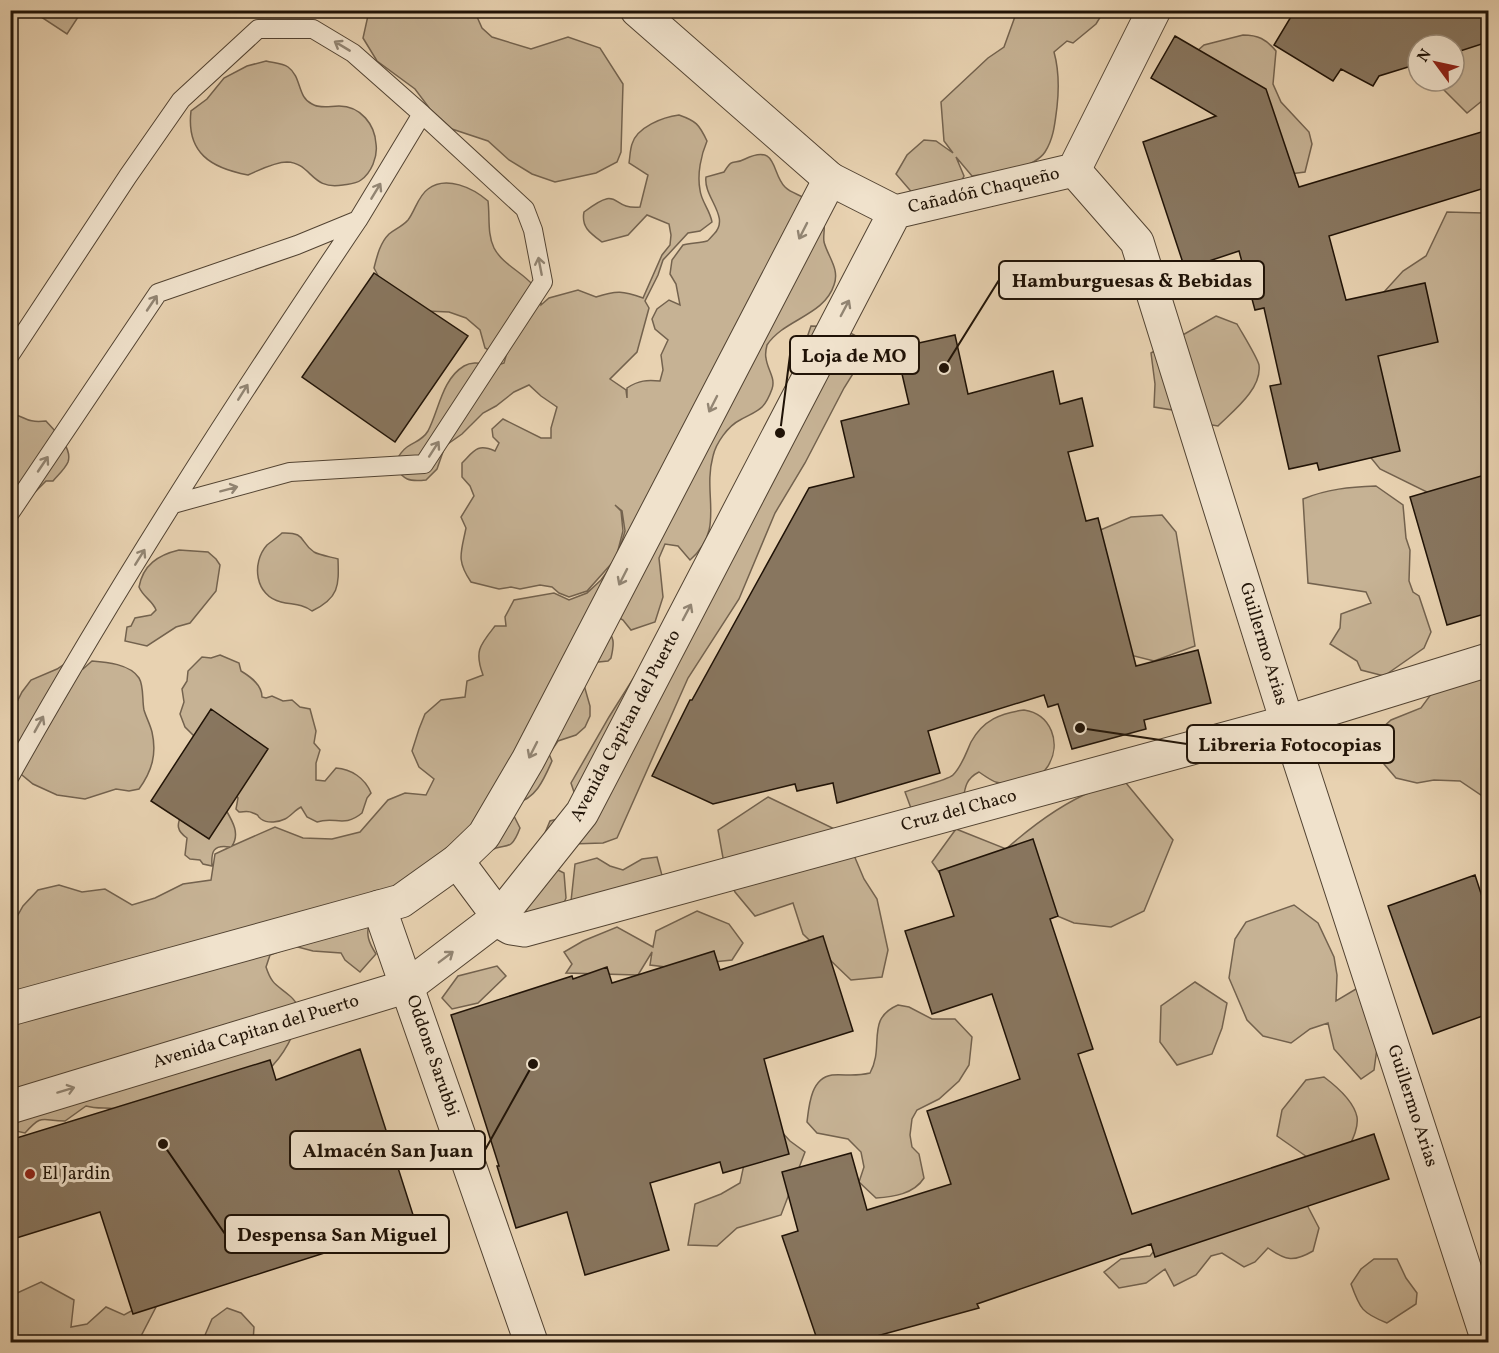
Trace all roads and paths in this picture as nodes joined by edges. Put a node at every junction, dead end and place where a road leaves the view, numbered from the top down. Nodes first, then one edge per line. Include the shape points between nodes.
1 (1154, 10) edge
2 (644, 13) edge
3 (422, 114) junction
4 (1074, 170) junction
5 (830, 179) junction
6 (895, 212) junction
7 (358, 220) junction
8 (10, 355) edge
9 (173, 504) junction
10 (10, 513) edge
11 (1488, 660) edge
12 (1287, 722) junction
13 (10, 776) edge
14 (457, 861) junction
15 (379, 907) junction
16 (500, 916) junction
17 (408, 986) junction
18 (10, 1009) edge
19 (10, 1107) edge
20 (1488, 1341) edge
21 (531, 1342) edge

1 - 4 street, Cañadóñ Chaqueño
2 - 5 street
7 -> 3 lane
3 -> 8 lane via 353,53 313,29 258,29 181,100
9 -> 3 lane via 290,472 424,464 543,282 525,209
4 - 6 street, Cañadóñ Chaqueño
4 - 12 street, Guillermo Arias via 1137,242
5 - 6 street
5 -> 14 street via 528,760 484,835
16 -> 6 street, Avenida Capitan del Puerto via 582,813
9 -> 7 lane via 267,354
10 -> 7 lane via 158,293
13 -> 9 lane via 66,675
11 - 12 street, Cruz del Chaco
12 - 16 street, Cruz del Chaco via 524,930 504,924
12 - 20 street, Guillermo Arias
14 - 15 street via 401,901
14 - 16 street, Cruz del Chaco
15 - 17 street, Oddone Sarubbi
15 - 18 street
17 -> 16 street, Avenida Capitan del Puerto
19 -> 17 street, Avenida Capitan del Puerto
17 - 21 street, Oddone Sarubbi

